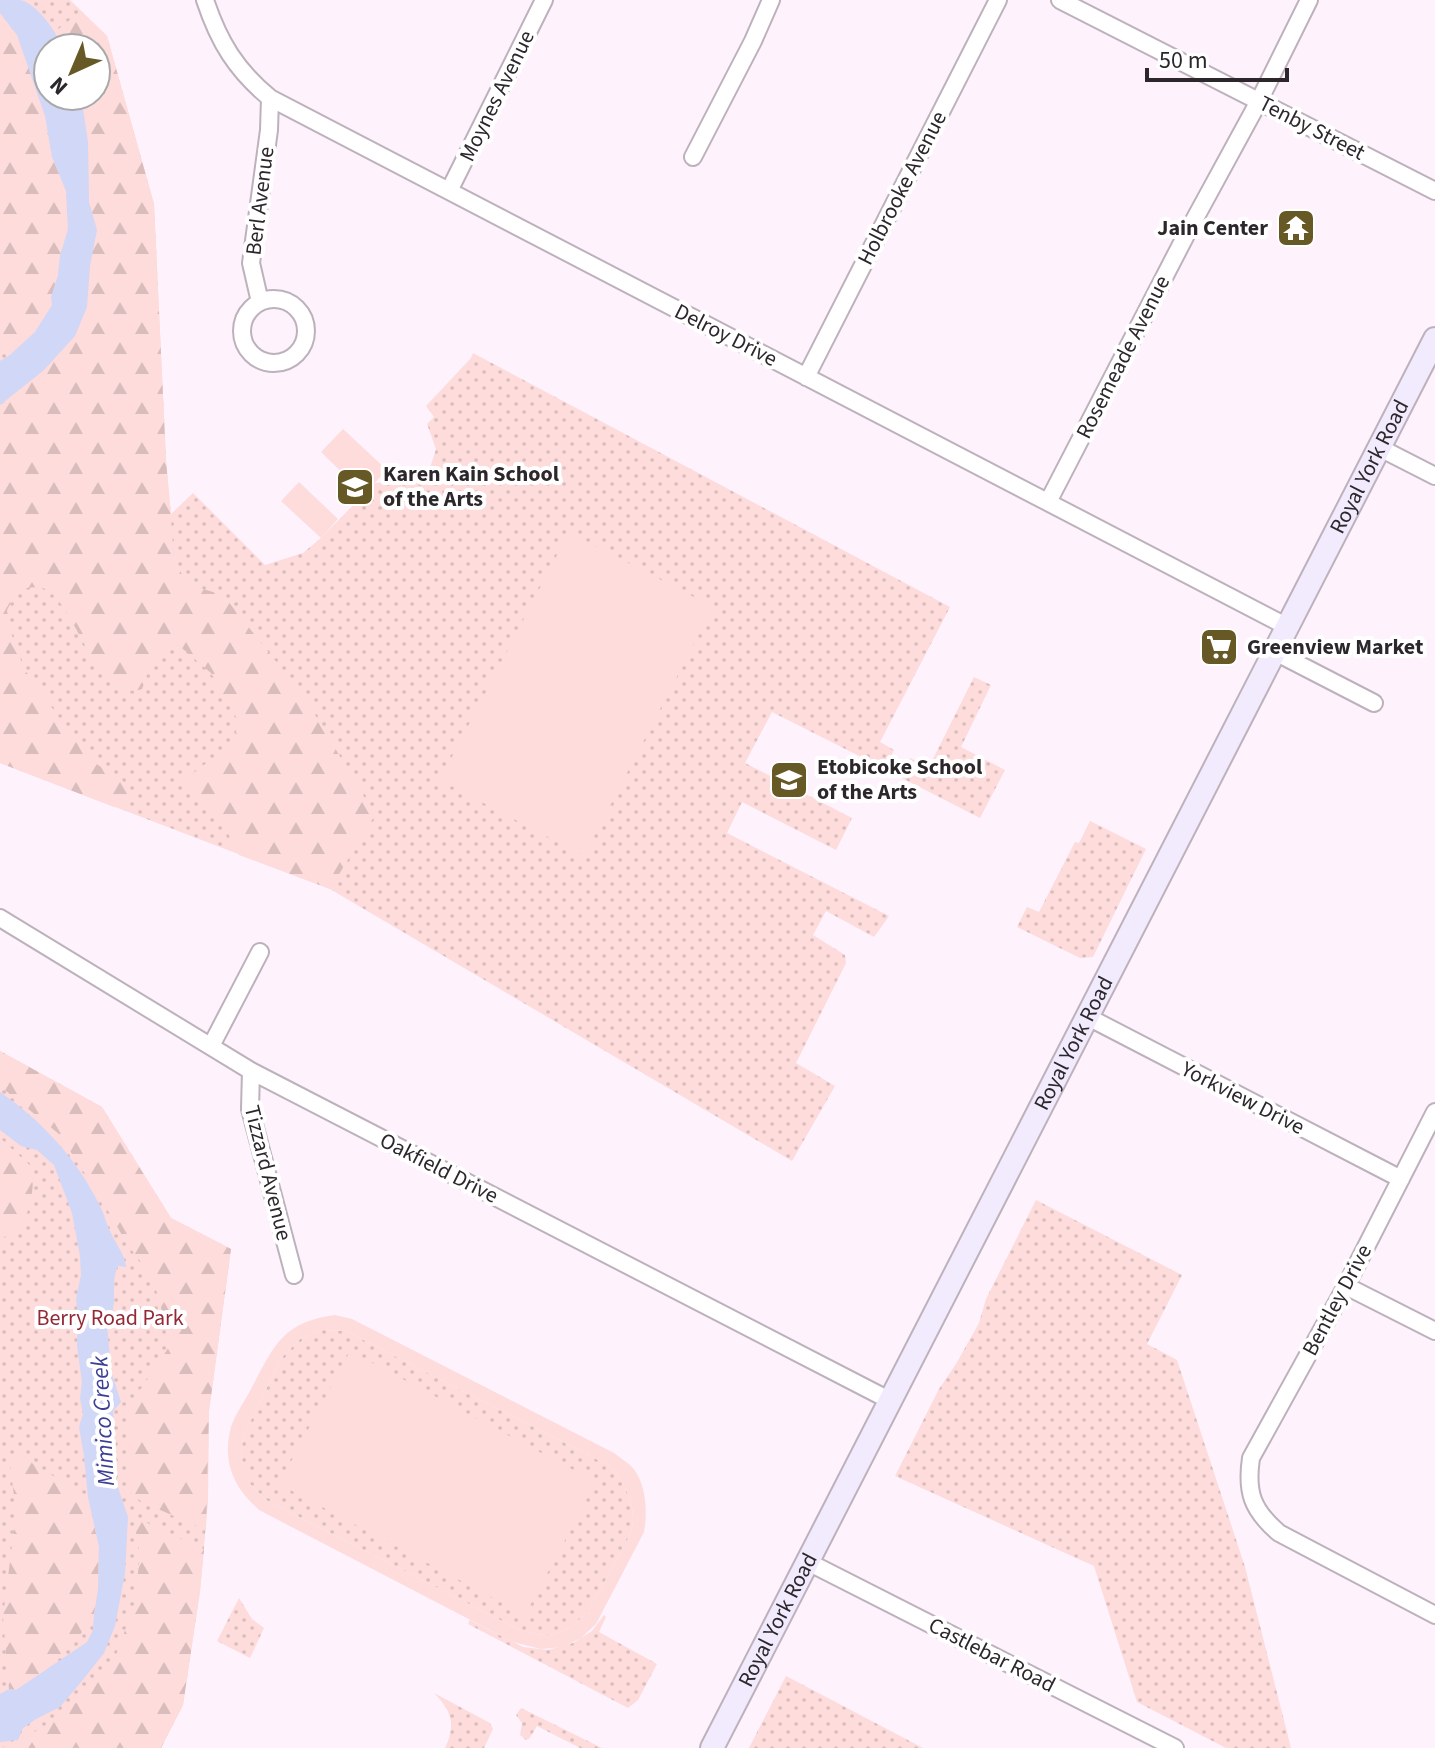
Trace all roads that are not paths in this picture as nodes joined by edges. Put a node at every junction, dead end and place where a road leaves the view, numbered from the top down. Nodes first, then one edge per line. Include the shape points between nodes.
1 (205, 0) edge
2 (544, 0) edge
3 (771, 0) edge
4 (998, 0) edge
5 (1060, 0) edge
6 (1309, 0) edge
7 (270, 98) junction
8 (1259, 101) junction
9 (693, 157) dead end
10 (449, 191) junction
11 (1435, 191) edge
12 (260, 302) junction
13 (1435, 339) edge
14 (806, 377) junction
15 (1380, 448) junction
16 (1435, 476) edge
17 (1048, 502) junction
18 (1288, 627) junction
19 (1275, 652) junction
20 (1374, 703) dead end
21 (0, 918) edge
22 (260, 952) dead end
23 (1086, 1016) junction
24 (211, 1046) junction
25 (251, 1071) junction
26 (1435, 1112) edge
27 (1401, 1179) junction
28 (294, 1275) dead end
29 (1346, 1286) junction
30 (1435, 1331) edge
31 (889, 1400) junction
32 (808, 1562) junction
33 (1435, 1615) edge
34 (712, 1748) edge
35 (1175, 1748) edge

1 - 7 street, Delroy Drive via 225,48
2 - 10 street, Moynes Avenue
3 - 9 street
4 - 14 street, Holbrooke Avenue
5 - 8 street, Tenby Street
6 - 8 street, Rosemeade Avenue
7 - 10 street, Delroy Drive
7 - 12 street, Berl Avenue via 251,263
8 - 11 street, Tenby Street
8 - 17 street, Rosemeade Avenue
10 - 14 street, Delroy Drive
12 - 12 street via 245,317 247,349 275,363 295,356 306,328 298,309 280,300
13 - 15 main road, Royal York Road
14 - 17 street, Delroy Drive
15 - 16 street
15 - 18 main road, Royal York Road
17 - 18 street, Delroy Drive
18 - 19 main road, Royal York Road
19 - 20 street
19 - 23 main road, Royal York Road
21 - 24 street, Oakfield Drive
22 - 24 street
23 - 27 street, Yorkview Drive
23 - 31 main road, Royal York Road
24 - 25 street, Oakfield Drive
25 - 28 street, Tizzard Avenue via 250,1109
25 - 31 street, Oakfield Drive
26 - 27 street, Bentley Drive
27 - 29 street, Bentley Drive
29 - 30 street
29 - 33 street, Bentley Drive via 1251,1458 1249,1491 1261,1516 1289,1539
31 - 32 main road, Royal York Road
32 - 34 main road, Royal York Road
32 - 35 street, Castlebar Road

